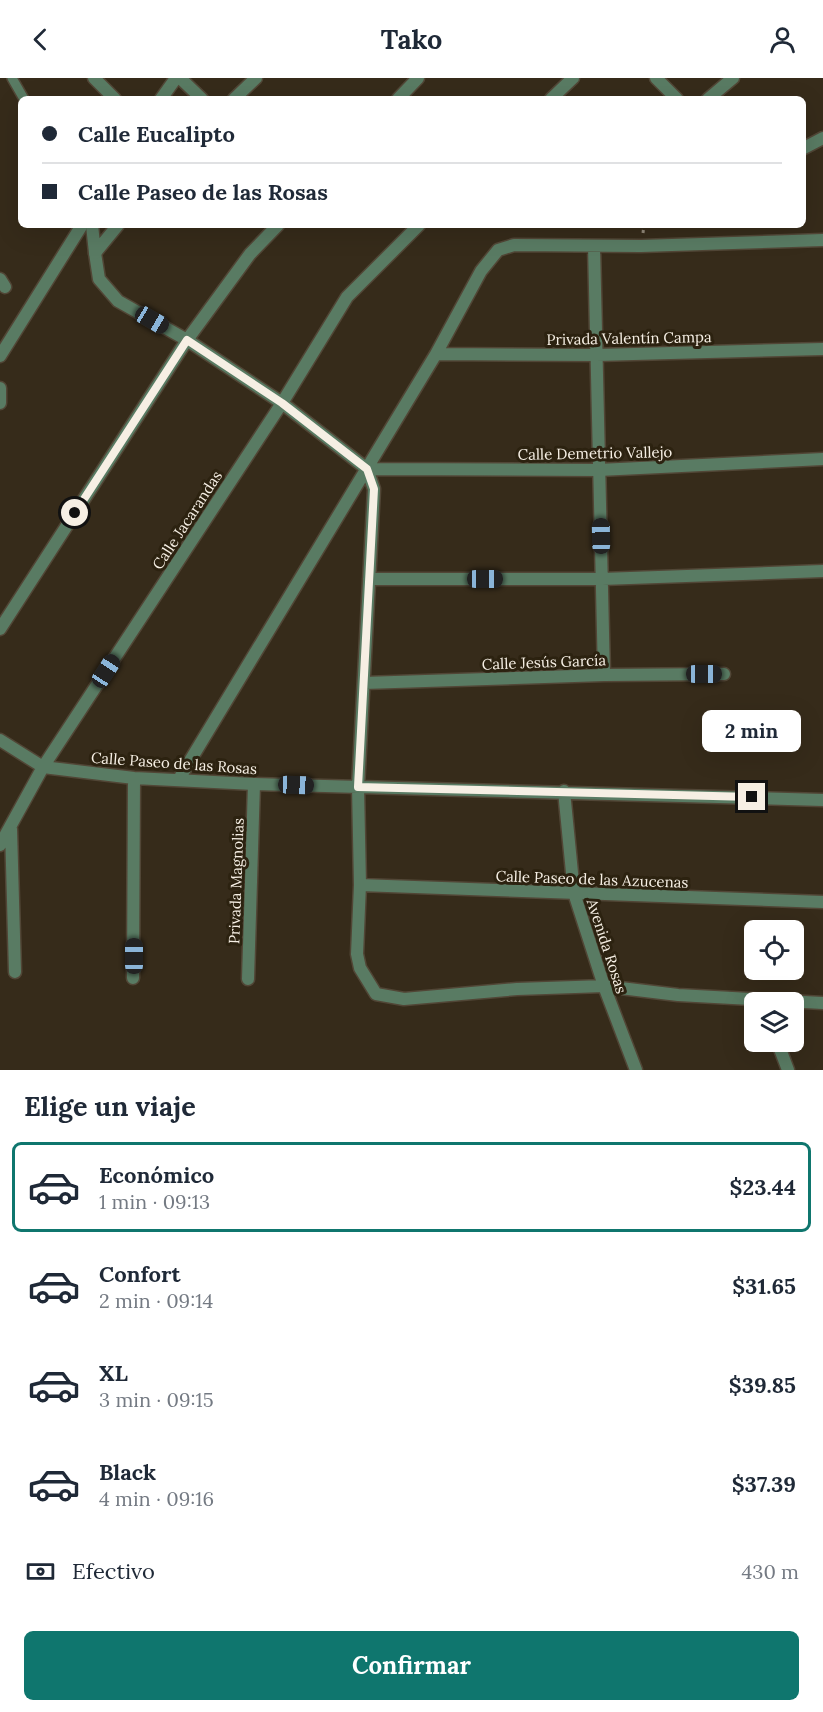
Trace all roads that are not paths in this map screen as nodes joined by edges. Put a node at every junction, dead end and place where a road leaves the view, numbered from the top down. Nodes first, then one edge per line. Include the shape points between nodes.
1 (12, 78) edge
2 (94, 78) edge
3 (178, 78) edge
4 (256, 78) edge
5 (418, 78) edge
6 (573, 78) edge
7 (656, 78) edge
8 (733, 78) edge
9 (22, 96) edge
10 (112, 96) edge
11 (163, 96) edge
12 (199, 96) edge
13 (237, 96) edge
14 (401, 96) edge
15 (553, 96) edge
16 (674, 96) edge
17 (712, 96) edge
18 (823, 138) edge
19 (806, 147) edge
20 (80, 228) edge
21 (92, 228) edge
22 (116, 228) edge
23 (275, 228) edge
24 (416, 228) edge
25 (823, 240) edge
26 (594, 246) junction
27 (95, 253) junction
28 (187, 340) junction
29 (823, 349) edge
30 (436, 354) junction
31 (597, 355) junction
32 (0, 356) edge
33 (282, 403) junction
34 (823, 459) edge
35 (367, 469) junction
36 (599, 470) junction
37 (823, 571) edge
38 (369, 579) junction
39 (602, 579) junction
40 (0, 629) edge
41 (724, 674) dead end
42 (604, 675) junction
43 (364, 683) junction
44 (0, 740) edge
45 (43, 767) junction
46 (134, 778) junction
47 (179, 780) junction
48 (254, 784) junction
49 (358, 787) junction
50 (564, 791) junction
51 (823, 800) edge
52 (11, 829) junction
53 (0, 845) edge
54 (360, 885) junction
55 (574, 893) junction
56 (823, 902) edge
57 (15, 972) dead end
58 (134, 978) dead end
59 (248, 978) dead end
60 (603, 986) junction
61 (744, 1000) edge
62 (804, 1003) edge
63 (823, 1004) edge
64 (781, 1052) edge
65 (636, 1070) edge
66 (788, 1070) edge

1 - 9 lane
2 - 10 street
3 - 11 street
3 - 12 street
4 - 13 street
5 - 14 street
6 - 15 street
7 - 16 street
8 - 17 street
18 - 19 street
20 - 32 street
21 - 27 street
22 - 27 street
23 - 28 street via 250,254
24 - 33 street, Calle Jacarandas via 347,297
25 - 26 street
26 - 30 street via 504,247 481,271
26 - 31 street
27 - 28 street via 99,279 118,301
28 - 33 street
28 - 40 street
29 - 31 street, Privada Valentín Campa
30 - 31 street, Privada Valentín Campa
30 - 35 street
31 - 36 street
33 - 35 street
33 - 45 street, Calle Jacarandas
34 - 36 street, Calle Demetrio Vallejo
35 - 36 street, Calle Demetrio Vallejo
35 - 38 street via 374,489
35 - 47 street
36 - 39 street
37 - 39 street
38 - 39 street
38 - 43 street
39 - 42 street
41 - 42 street, Calle Jesús García
42 - 43 street, Calle Jesús García
43 - 49 street
44 - 45 street, Calle Paseo de las Rosas
45 - 46 street, Calle Paseo de las Rosas
45 - 52 street, Calle Jacarandas
46 - 47 street, Calle Paseo de las Rosas
46 - 58 street
47 - 48 street, Calle Paseo de las Rosas
48 - 49 street, Calle Paseo de las Rosas
48 - 59 street, Privada Magnolias
49 - 50 street, Calle Paseo de las Rosas
49 - 54 street
50 - 51 street, Calle Paseo de las Rosas
50 - 55 street, Avenida Rosas
52 - 53 street, Calle Jacarandas
52 - 57 street
54 - 55 street, Calle Paseo de las Azucenas
54 - 60 street via 357,954 360,968 376,994 404,999
55 - 56 street, Calle Paseo de las Azucenas
55 - 60 street, Avenida Rosas
60 - 61 street
60 - 65 street, Avenida Rosas
62 - 63 street
64 - 66 street

